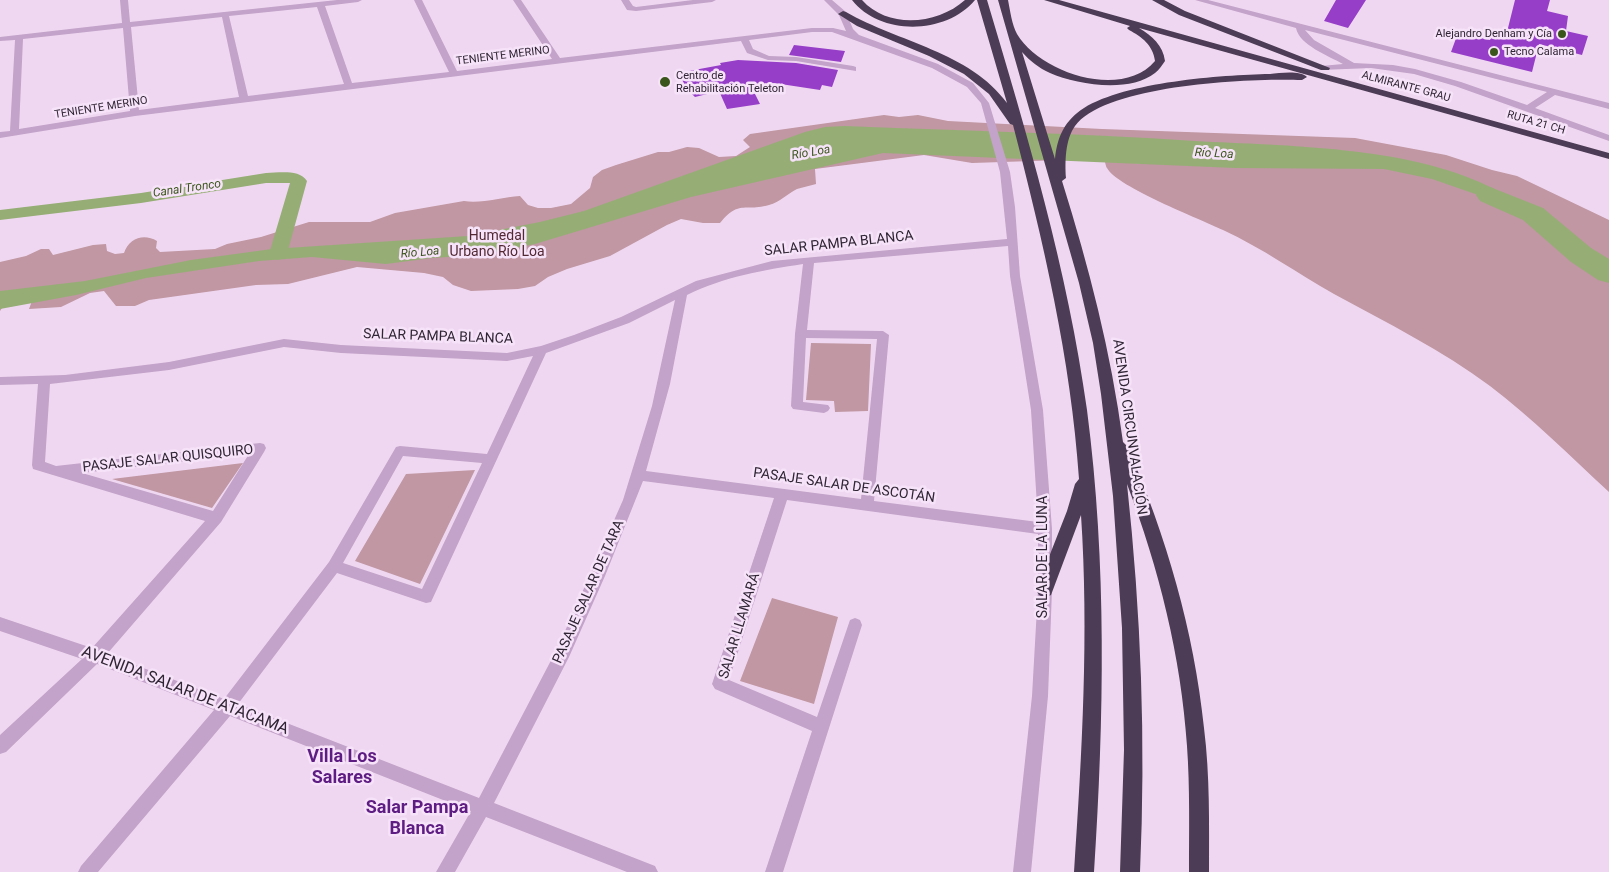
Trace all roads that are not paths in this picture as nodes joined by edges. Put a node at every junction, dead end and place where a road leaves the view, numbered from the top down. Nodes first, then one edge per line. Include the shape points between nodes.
1 (124, 0) edge
2 (269, 0) edge
3 (358, 0) edge
4 (418, 0) edge
5 (518, 0) edge
6 (625, 0) edge
7 (712, 0) edge
8 (828, 0) edge
9 (857, 0) edge
10 (970, 0) edge
11 (982, 0) edge
12 (1049, 0) edge
13 (1072, 0) edge
14 (1157, 0) edge
15 (1199, 0) edge
16 (1003, 1) edge
17 (320, 4) junction
18 (271, 10) junction
19 (843, 14) junction
20 (225, 15) junction
21 (1105, 16) junction
22 (128, 25) junction
23 (1300, 26) junction
24 (812, 30) junction
25 (1012, 32) junction
26 (19, 37) junction
27 (856, 37) junction
28 (744, 38) junction
29 (0, 39) edge
30 (556, 60) junction
31 (1433, 61) junction
32 (838, 64) junction
33 (1350, 64) junction
34 (1324, 68) junction
35 (454, 73) junction
36 (1428, 74) junction
37 (1360, 85) junction
38 (349, 86) junction
39 (1553, 92) junction
40 (244, 99) junction
41 (1609, 106) edge
42 (988, 109) joint
43 (1528, 109) junction
44 (135, 113) junction
45 (1457, 113) joint
46 (14, 132) junction
47 (1020, 132) junction
48 (0, 135) edge
49 (1609, 138) edge
50 (1609, 156) edge
51 (1057, 170) junction
52 (1012, 242) junction
53 (809, 260) junction
54 (682, 293) junction
55 (801, 334) junction
56 (542, 350) junction
57 (44, 380) junction
58 (0, 381) edge
59 (824, 408) dead end
60 (1114, 435) junction
61 (491, 459) junction
62 (1086, 468) junction
63 (56, 471) junction
64 (639, 475) junction
65 (782, 494) junction
66 (867, 506) junction
67 (216, 518) junction
68 (1045, 529) junction
69 (334, 566) junction
70 (1045, 590) junction
71 (0, 624) edge
72 (855, 625) dead end
73 (95, 656) junction
74 (227, 707) junction
75 (822, 727) junction
76 (0, 746) edge
77 (483, 808) junction
78 (87, 872) edge
79 (445, 872) edge
80 (649, 872) edge
81 (774, 872) edge
82 (1022, 872) edge
83 (1084, 872) edge
84 (1130, 872) edge
85 (1199, 872) edge

1 - 22 street
2 - 18 street
3 - 17 street
4 - 35 street
5 - 30 street
6 - 7 street via 630,8 636,9
8 - 19 street
9 - 10 highway via 866,10 880,17 915,23 946,18
11 - 47 highway
12 - 21 highway, ALMIRANTE GRAU
13 - 37 highway, ALMIRANTE GRAU
14 - 34 highway via 1182,13
15 - 23 street
16 - 25 highway
17 - 18 street
17 - 38 street
18 - 20 street
19 - 24 street via 834,23
19 - 27 street via 849,30
19 - 47 highway via 881,35 964,70 984,84
20 - 22 street
20 - 40 street
21 - 25 highway via 1129,26 1152,42 1160,56 1158,65 1129,80 1096,82 1072,78 1041,63
21 - 37 highway, ALMIRANTE GRAU
22 - 26 street
22 - 44 street
23 - 31 street
23 - 33 street via 1301,33 1311,42
24 - 27 street, TENIENTE MERINO via 833,30
24 - 28 street, TENIENTE MERINO
25 - 51 highway via 1032,106
26 - 29 street
26 - 46 street
27 - 42 street, TENIENTE MERINO via 962,79 982,96
28 - 30 street, TENIENTE MERINO
28 - 32 street via 750,51 772,58
30 - 35 street, TENIENTE MERINO
31 - 36 street
31 - 39 street
32 - 32 street via 839,73 844,75 853,69 850,63
33 - 34 street
33 - 36 street
34 - 37 highway
35 - 38 street, TENIENTE MERINO
36 - 43 street
37 - 45 highway, ALMIRANTE GRAU
37 - 51 highway via 1293,76 1233,78 1128,95 1090,109 1076,119 1067,132
38 - 40 street, TENIENTE MERINO
39 - 41 street
39 - 43 street
40 - 44 street, TENIENTE MERINO
42 - 52 street, SALAR DE LA LUNA via 1005,172
43 - 49 street
44 - 46 street, TENIENTE MERINO
45 - 50 highway, RUTA 21 CH
46 - 48 street, TENIENTE MERINO
47 - 62 highway via 1066,324
51 - 60 highway, AVENIDA CIRCUNVALACIÓN via 1092,305
52 - 53 street, SALAR PAMPA BLANCA
52 - 68 street, SALAR DE LA LUNA via 1037,410
53 - 54 street, SALAR PAMPA BLANCA via 772,265 700,284
53 - 55 street
54 - 56 street, SALAR PAMPA BLANCA via 625,320
54 - 64 street, PASAJE SALAR DE TARA via 668,370
55 - 59 street via 797,406
55 - 66 street via 883,335
56 - 57 street, SALAR PAMPA BLANCA via 507,357 284,343 169,366
56 - 61 street
57 - 58 street, SALAR PAMPA BLANCA
57 - 63 street, PASAJE SALAR QUISQUIRO via 38,465
60 - 84 highway, AVENIDA CIRCUNVALACIÓN via 1133,676
60 - 85 highway via 1134,479 1158,547 1182,636 1199,775
61 - 69 street via 400,451
61 - 69 street via 426,597
62 - 70 highway via 1075,510
62 - 83 highway via 1092,585 1092,683
63 - 67 street, PASAJE SALAR QUISQUIRO
63 - 67 street, PASAJE SALAR QUISQUIRO via 260,448
64 - 65 street, PASAJE SALAR DE ASCOTÁN
64 - 77 street, PASAJE SALAR DE TARA via 586,602
65 - 66 street, PASAJE SALAR DE ASCOTÁN
65 - 75 street, SALAR LLAMARÁ via 720,684
66 - 68 street, PASAJE SALAR DE ASCOTÁN
67 - 73 street, PASAJE SALAR QUISQUIRO
68 - 70 street, SALAR DE LA LUNA
69 - 74 street
70 - 82 street, SALAR DE LA LUNA via 1039,713
71 - 73 street, AVENIDA SALAR DE ATACAMA
72 - 75 street
73 - 74 street, AVENIDA SALAR DE ATACAMA
73 - 76 street, PASAJE SALAR QUISQUIRO
74 - 77 street, AVENIDA SALAR DE ATACAMA
74 - 78 street
75 - 81 street
77 - 79 street, PASAJE SALAR DE TARA
77 - 80 street, AVENIDA SALAR DE ATACAMA

